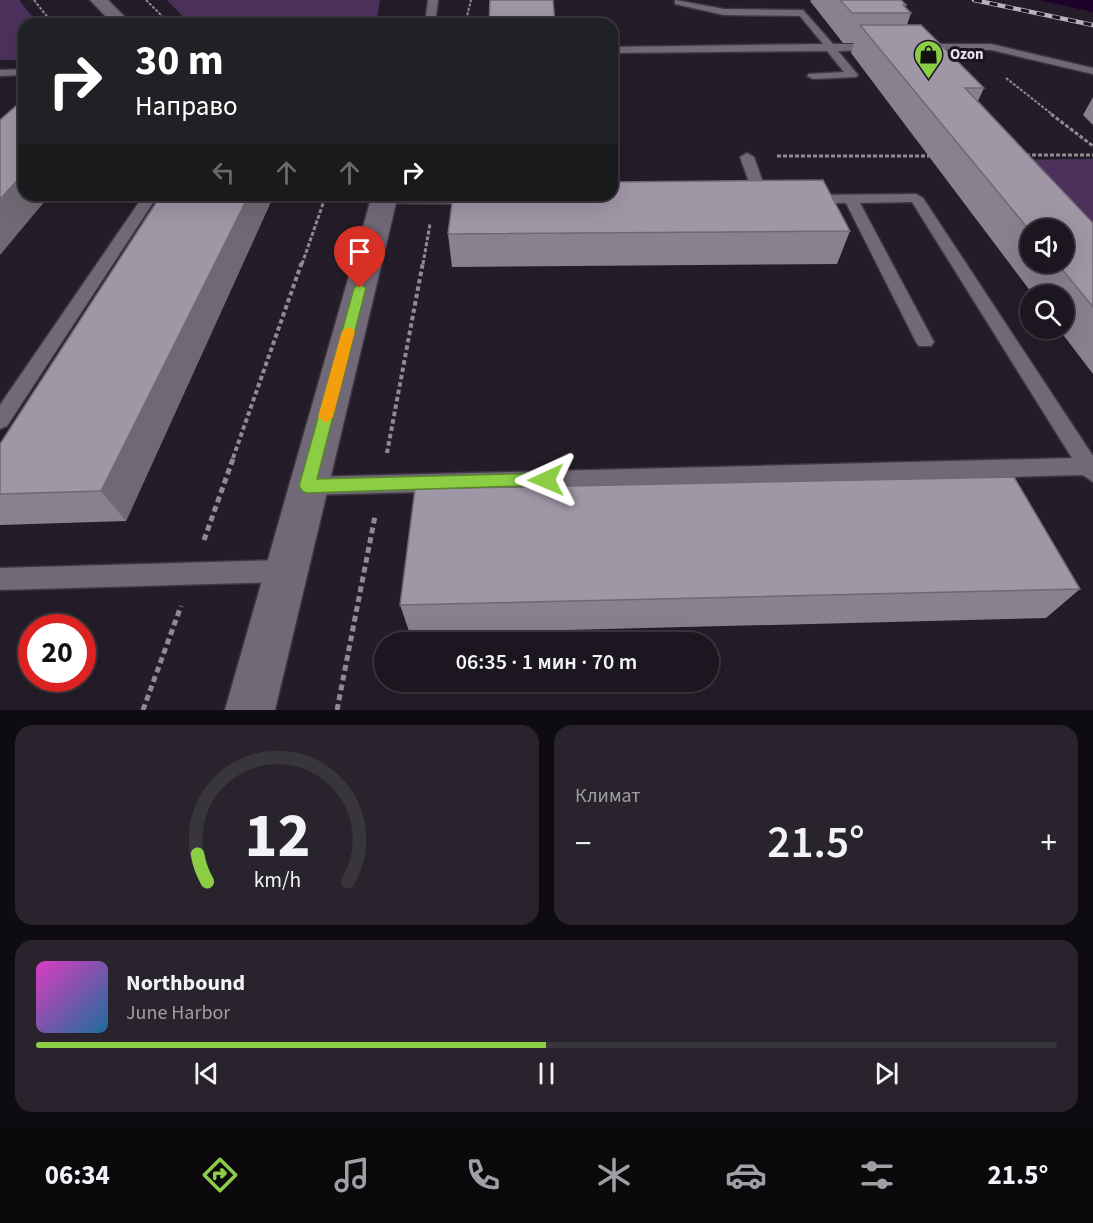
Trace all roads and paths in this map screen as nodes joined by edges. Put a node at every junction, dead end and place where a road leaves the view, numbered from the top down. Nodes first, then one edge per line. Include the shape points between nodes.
1 (34, 0) edge
2 (98, 0) edge
3 (146, 0) edge
4 (433, 0) edge
5 (471, 0) edge
6 (678, 2) dead end
7 (48, 18) edge
8 (117, 18) edge
9 (164, 18) edge
10 (431, 18) edge
11 (466, 18) edge
12 (830, 47) junction
13 (887, 47) edge
14 (910, 47) edge
15 (618, 50) edge
16 (1093, 71) edge
17 (18, 72) edge
18 (0, 73) edge
19 (813, 76) dead end
20 (1004, 76) dead end
21 (1093, 146) edge
22 (1021, 155) edge
23 (1093, 155) edge
24 (938, 156) edge
25 (747, 157) joint
26 (762, 199) edge
27 (795, 199) edge
28 (851, 199) junction
29 (147, 201) edge
30 (324, 201) edge
31 (383, 201) edge
32 (435, 201) edge
33 (925, 342) dead end
34 (0, 420) edge
35 (1091, 469) edge
36 (381, 484) junction
37 (307, 486) junction
38 (285, 571) junction
39 (192, 574) junction
40 (0, 579) edge
41 (143, 710) edge
42 (250, 710) edge
43 (338, 710) edge

1 - 7 path
2 - 8 street
3 - 9 path
4 - 10 lane
5 - 11 path
6 - 12 lane via 724,12 803,13
12 - 13 lane
12 - 15 lane
12 - 19 lane via 852,75
14 - 16 lane via 991,47
17 - 18 lane
20 - 21 path
22 - 23 path
24 - 25 path
25 - 26 lane
27 - 28 lane
28 - 33 lane
28 - 35 lane via 916,198
29 - 34 lane
30 - 39 path
31 - 37 street
32 - 36 path
35 - 36 lane
36 - 37 lane
36 - 43 path
37 - 38 street
38 - 39 lane
38 - 42 street
39 - 40 lane
39 - 41 path

